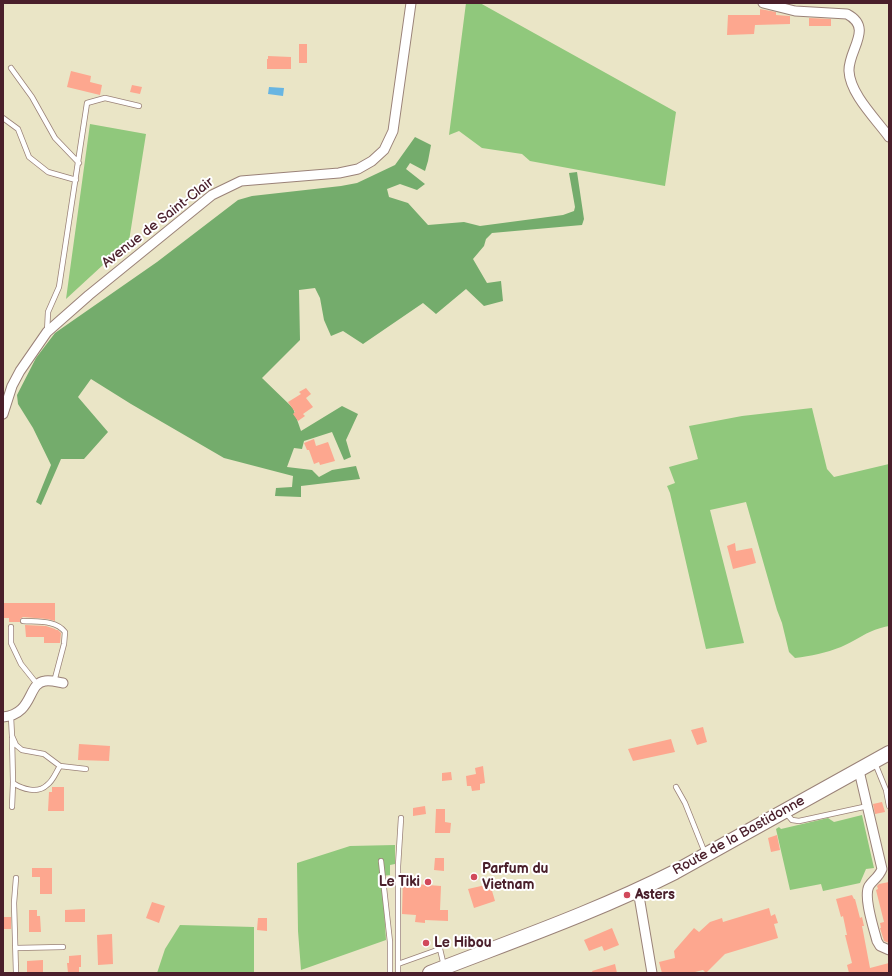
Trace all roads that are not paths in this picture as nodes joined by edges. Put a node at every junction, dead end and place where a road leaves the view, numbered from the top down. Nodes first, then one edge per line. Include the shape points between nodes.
1 (411, 3) edge
2 (763, 3) edge
3 (12, 68) dead end
4 (139, 106) dead end
5 (3, 118) edge
6 (889, 137) edge
7 (78, 162) junction
8 (76, 180) junction
9 (46, 332) junction
10 (3, 414) edge
11 (24, 621) dead end
12 (11, 627) dead end
13 (59, 682) joint
14 (37, 684) junction
15 (7, 717) edge
16 (12, 736) junction
17 (889, 753) edge
18 (874, 762) junction
19 (60, 766) junction
20 (86, 769) dead end
21 (857, 771) junction
22 (13, 783) junction
23 (676, 787) dead end
24 (868, 806) junction
25 (889, 806) edge
26 (12, 807) dead end
27 (785, 810) junction
28 (401, 818) dead end
29 (706, 854) junction
30 (381, 861) dead end
31 (16, 878) dead end
32 (638, 890) junction
33 (63, 947) dead end
34 (16, 948) junction
35 (889, 950) edge
36 (398, 964) junction
37 (444, 967) junction
38 (16, 973) edge
39 (390, 973) edge
40 (398, 973) edge
41 (430, 973) edge
42 (652, 973) edge

1 - 9 street, Avenue de Saint-Clair via 393,131 384,150 372,161 358,169 339,173 248,180 229,186 194,209
2 - 6 street via 795,11 847,14 855,18 860,35 849,70 851,82 858,96
3 - 7 lane via 55,138
4 - 7 lane via 105,98 87,103
5 - 8 lane via 18,129 29,157 48,172
7 - 8 lane
8 - 9 lane via 59,287 48,312
9 - 10 street, Avenue de Saint-Clair via 12,386
11 - 13 lane via 61,626 65,632
12 - 14 lane via 11,642 21,664
13 - 14 street via 44,681
14 - 15 street via 21,711
15 - 16 lane
16 - 19 lane via 22,750 44,754
16 - 22 lane
17 - 18 main road, Route de la Bastidonne
18 - 21 main road, Route de la Bastidonne
18 - 25 lane via 886,790
19 - 20 lane
19 - 22 lane via 47,786 39,790 22,788
21 - 24 street
21 - 27 main road, Route de la Bastidonne
22 - 26 lane
23 - 29 lane
24 - 27 lane via 799,821 792,820
24 - 35 street via 882,869 869,886 867,898 877,941 880,946
27 - 29 main road, Route de la Bastidonne
28 - 36 lane via 398,866
29 - 32 main road, Route de la Bastidonne
30 - 39 lane via 390,942
31 - 34 lane
32 - 37 main road, Route de la Bastidonne
32 - 42 street
33 - 34 lane
34 - 38 lane
36 - 37 lane via 440,949
36 - 40 lane
37 - 41 main road, Route de la Bastidonne

